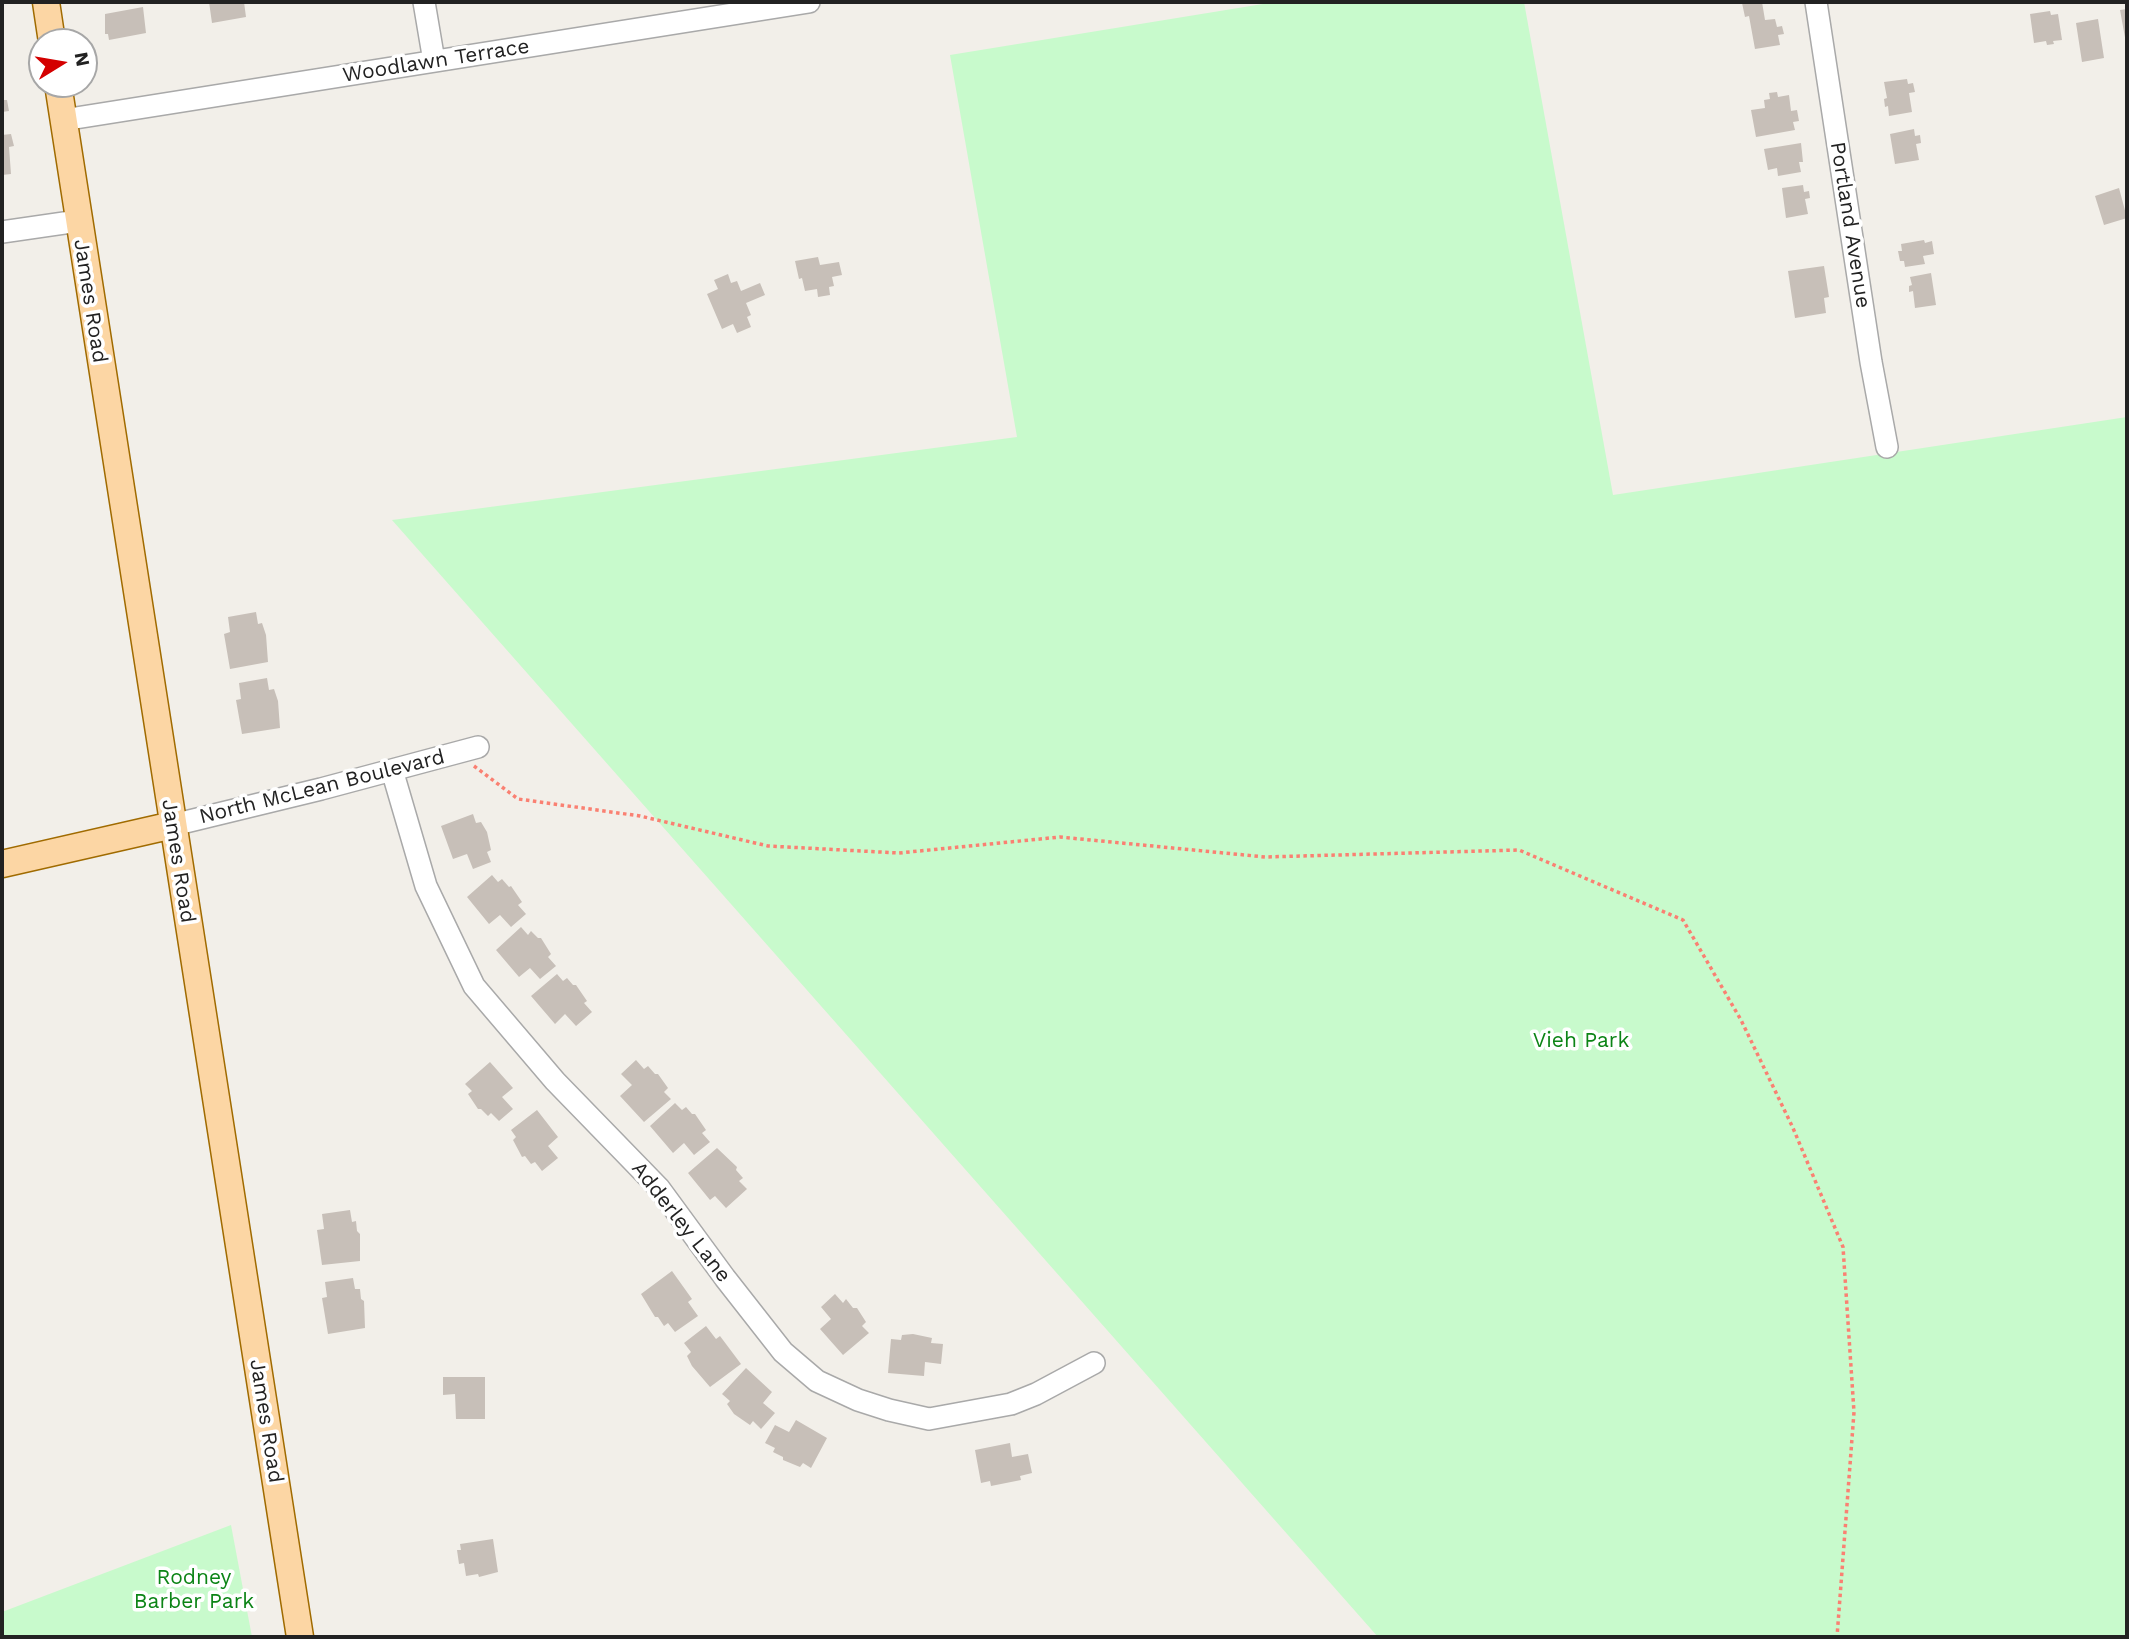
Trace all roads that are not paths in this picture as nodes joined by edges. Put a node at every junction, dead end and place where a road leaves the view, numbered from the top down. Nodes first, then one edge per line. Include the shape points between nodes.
1 (46, 2) edge
2 (424, 2) edge
3 (809, 2) edge
4 (1816, 2) edge
5 (50, 28) edge
6 (434, 61) junction
7 (60, 98) edge
8 (63, 120) junction
9 (78, 221) junction
10 (2, 232) edge
11 (1887, 447) dead end
12 (478, 747) dead end
13 (392, 770) junction
14 (173, 824) junction
15 (2, 864) edge
16 (1094, 1363) dead end
17 (300, 1637) edge

1 - 5 main road
2 - 6 street
3 - 6 street, Woodlawn Terrace
4 - 11 street, Portland Avenue
6 - 8 street, Woodlawn Terrace
7 - 8 main road, James Road
8 - 9 main road, James Road
9 - 10 street
9 - 14 main road, James Road
12 - 13 street, North McLean Boulevard
13 - 14 street, North McLean Boulevard
13 - 16 street, Adderley Lane via 426,886 474,986 555,1081 659,1188 783,1352 817,1381 858,1400 929,1419 1011,1404
14 - 15 main road, North McLean Boulevard
14 - 17 main road, James Road

